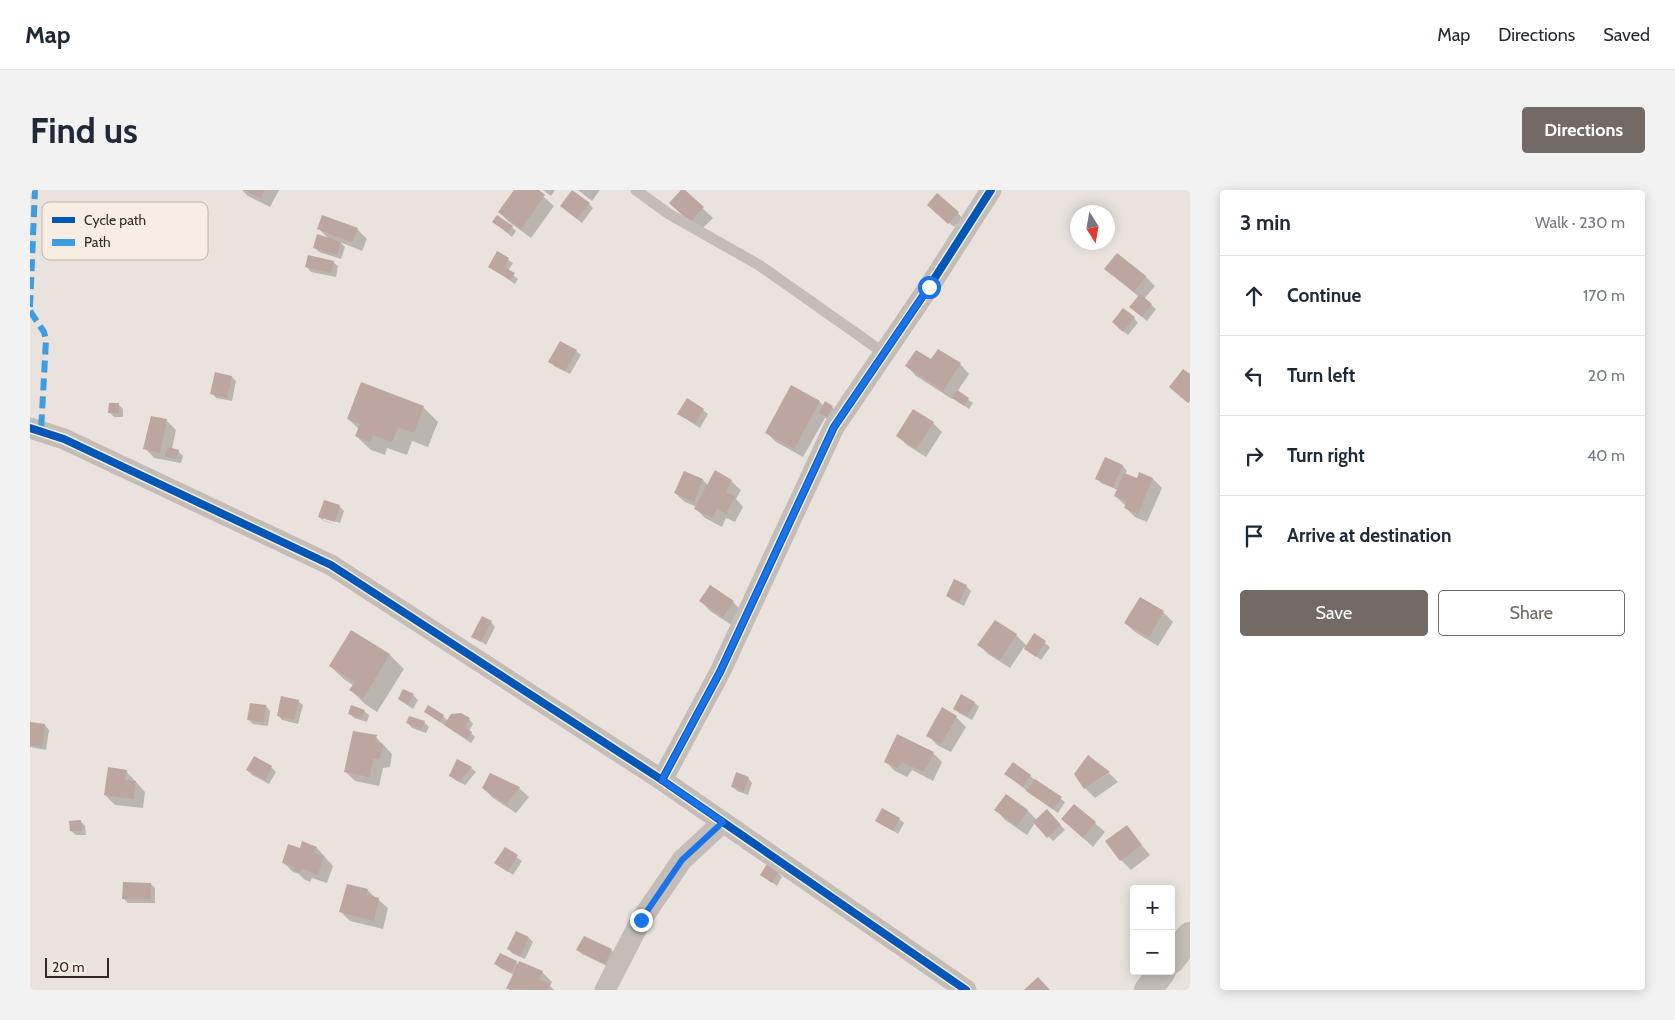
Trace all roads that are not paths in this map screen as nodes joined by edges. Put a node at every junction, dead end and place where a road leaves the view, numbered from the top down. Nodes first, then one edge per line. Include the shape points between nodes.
1 (636, 190) edge
2 (991, 190) edge
3 (884, 353) junction
4 (30, 428) edge
5 (662, 780) junction
6 (723, 822) junction
7 (1178, 956) edge
8 (605, 990) edge
9 (966, 990) edge
10 (1148, 990) edge

1 - 3 lane via 669,214 759,265
2 - 3 street
3 - 5 street via 834,427 720,672
4 - 5 street via 64,440 332,565
5 - 6 street
6 - 8 street via 682,860 641,920
6 - 9 street
7 - 10 street

